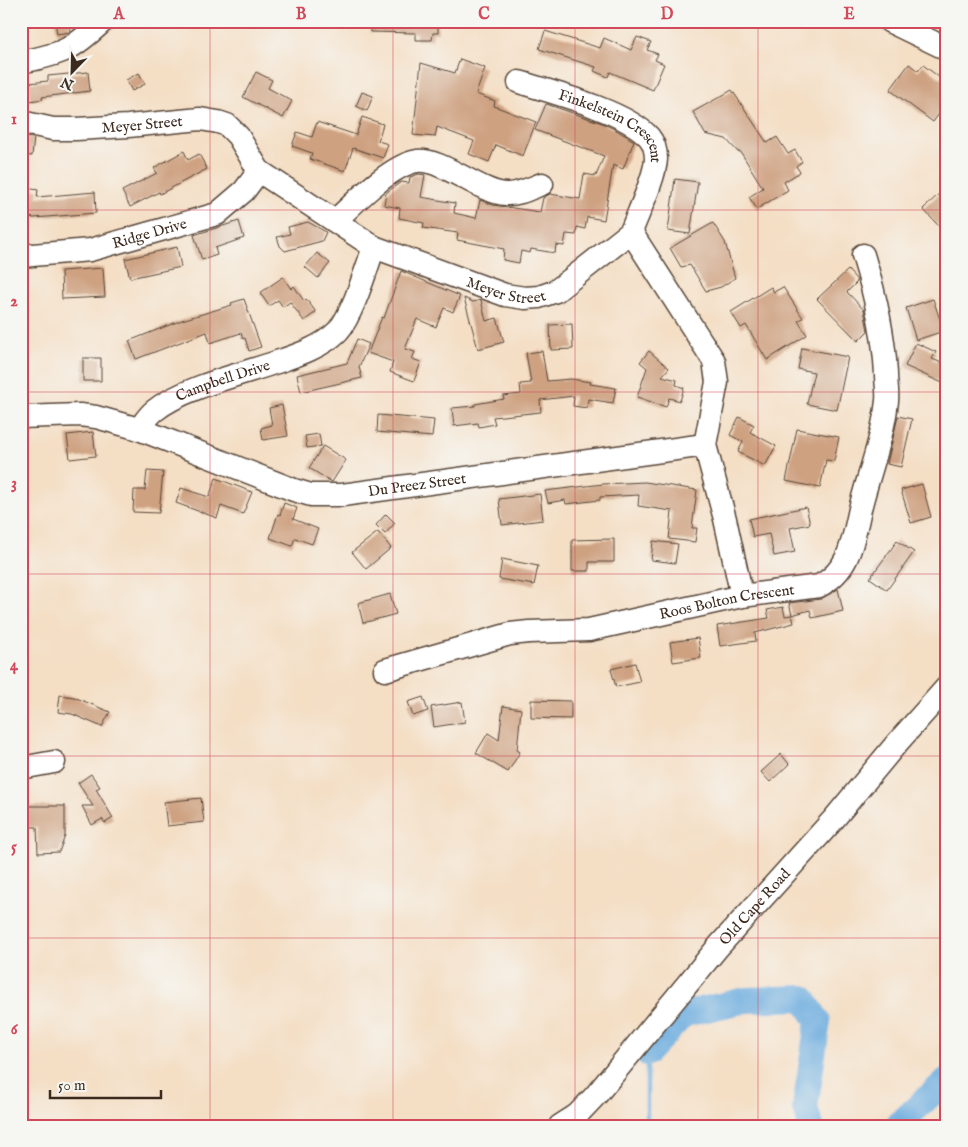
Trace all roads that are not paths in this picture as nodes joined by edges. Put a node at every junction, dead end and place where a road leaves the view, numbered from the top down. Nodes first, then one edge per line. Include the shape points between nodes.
1 (103, 21) edge
2 (889, 21) edge
3 (947, 49) edge
4 (21, 62) edge
5 (518, 82) dead end
6 (21, 122) edge
7 (259, 171) junction
8 (542, 184) dead end
9 (335, 221) junction
10 (631, 232) junction
11 (374, 247) junction
12 (863, 254) dead end
13 (21, 256) edge
14 (21, 417) edge
15 (139, 429) junction
16 (706, 445) junction
17 (742, 596) junction
18 (385, 670) dead end
19 (947, 687) edge
20 (54, 762) dead end
21 (21, 768) edge
22 (560, 1126) edge

1 - 4 street via 69,50
2 - 3 street
5 - 10 street, Finkelstein Crescent via 612,114 632,123 649,137 655,147 654,169
6 - 7 street, Meyer Street via 53,129 200,119 218,122 227,125 238,136
7 - 9 street, Meyer Street
7 - 13 street, Ridge Drive via 244,191 217,214 90,250
8 - 9 street via 506,194 432,163 419,161 399,168 368,189
9 - 11 street, Meyer Street
10 - 11 street, Meyer Street via 556,291 538,298 505,296
10 - 16 street via 714,361 717,382
11 - 15 street, Campbell Drive via 348,314 338,330 324,342 299,355 187,392 153,412
12 - 17 street, Roos Bolton Crescent via 885,348 887,399 882,432 850,552 840,570 819,586
14 - 15 street via 80,415
15 - 16 street, Du Preez Street via 276,483 311,494 342,495
16 - 17 street
17 - 18 street, Roos Bolton Crescent via 589,630 510,634
19 - 22 street, Old Cape Road via 718,947 596,1095 577,1115
20 - 21 street

